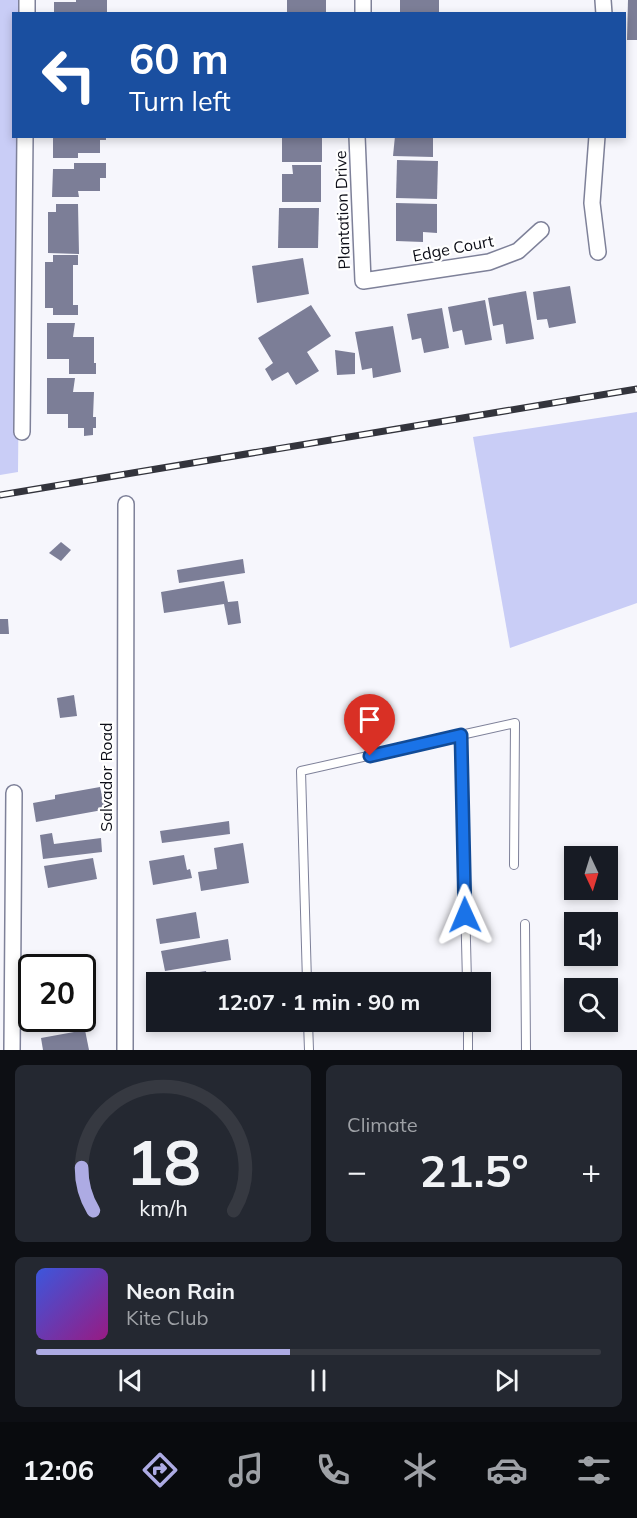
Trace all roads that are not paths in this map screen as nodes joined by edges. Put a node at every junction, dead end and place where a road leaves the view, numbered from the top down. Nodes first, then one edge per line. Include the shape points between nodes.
1 (25, 138) edge
2 (357, 138) edge
3 (597, 138) edge
4 (541, 230) dead end
5 (598, 252) dead end
6 (363, 281) joint
7 (22, 432) dead end
8 (126, 504) dead end
9 (461, 735) junction
10 (14, 793) dead end
11 (514, 865) dead end
12 (525, 924) dead end
13 (307, 972) edge
14 (467, 972) edge
15 (308, 1032) edge
16 (468, 1032) edge
17 (12, 1050) edge
18 (125, 1050) edge
19 (309, 1050) edge
20 (468, 1050) edge
21 (526, 1050) edge

1 - 7 street
2 - 6 street, Plantation Drive
3 - 5 street via 592,203
4 - 6 street, Edge Court via 518,251 489,262
8 - 18 street, Salvador Road
9 - 11 lane via 515,723
9 - 13 lane via 301,771
9 - 14 lane
10 - 17 street
12 - 21 lane
15 - 19 lane
16 - 20 lane

